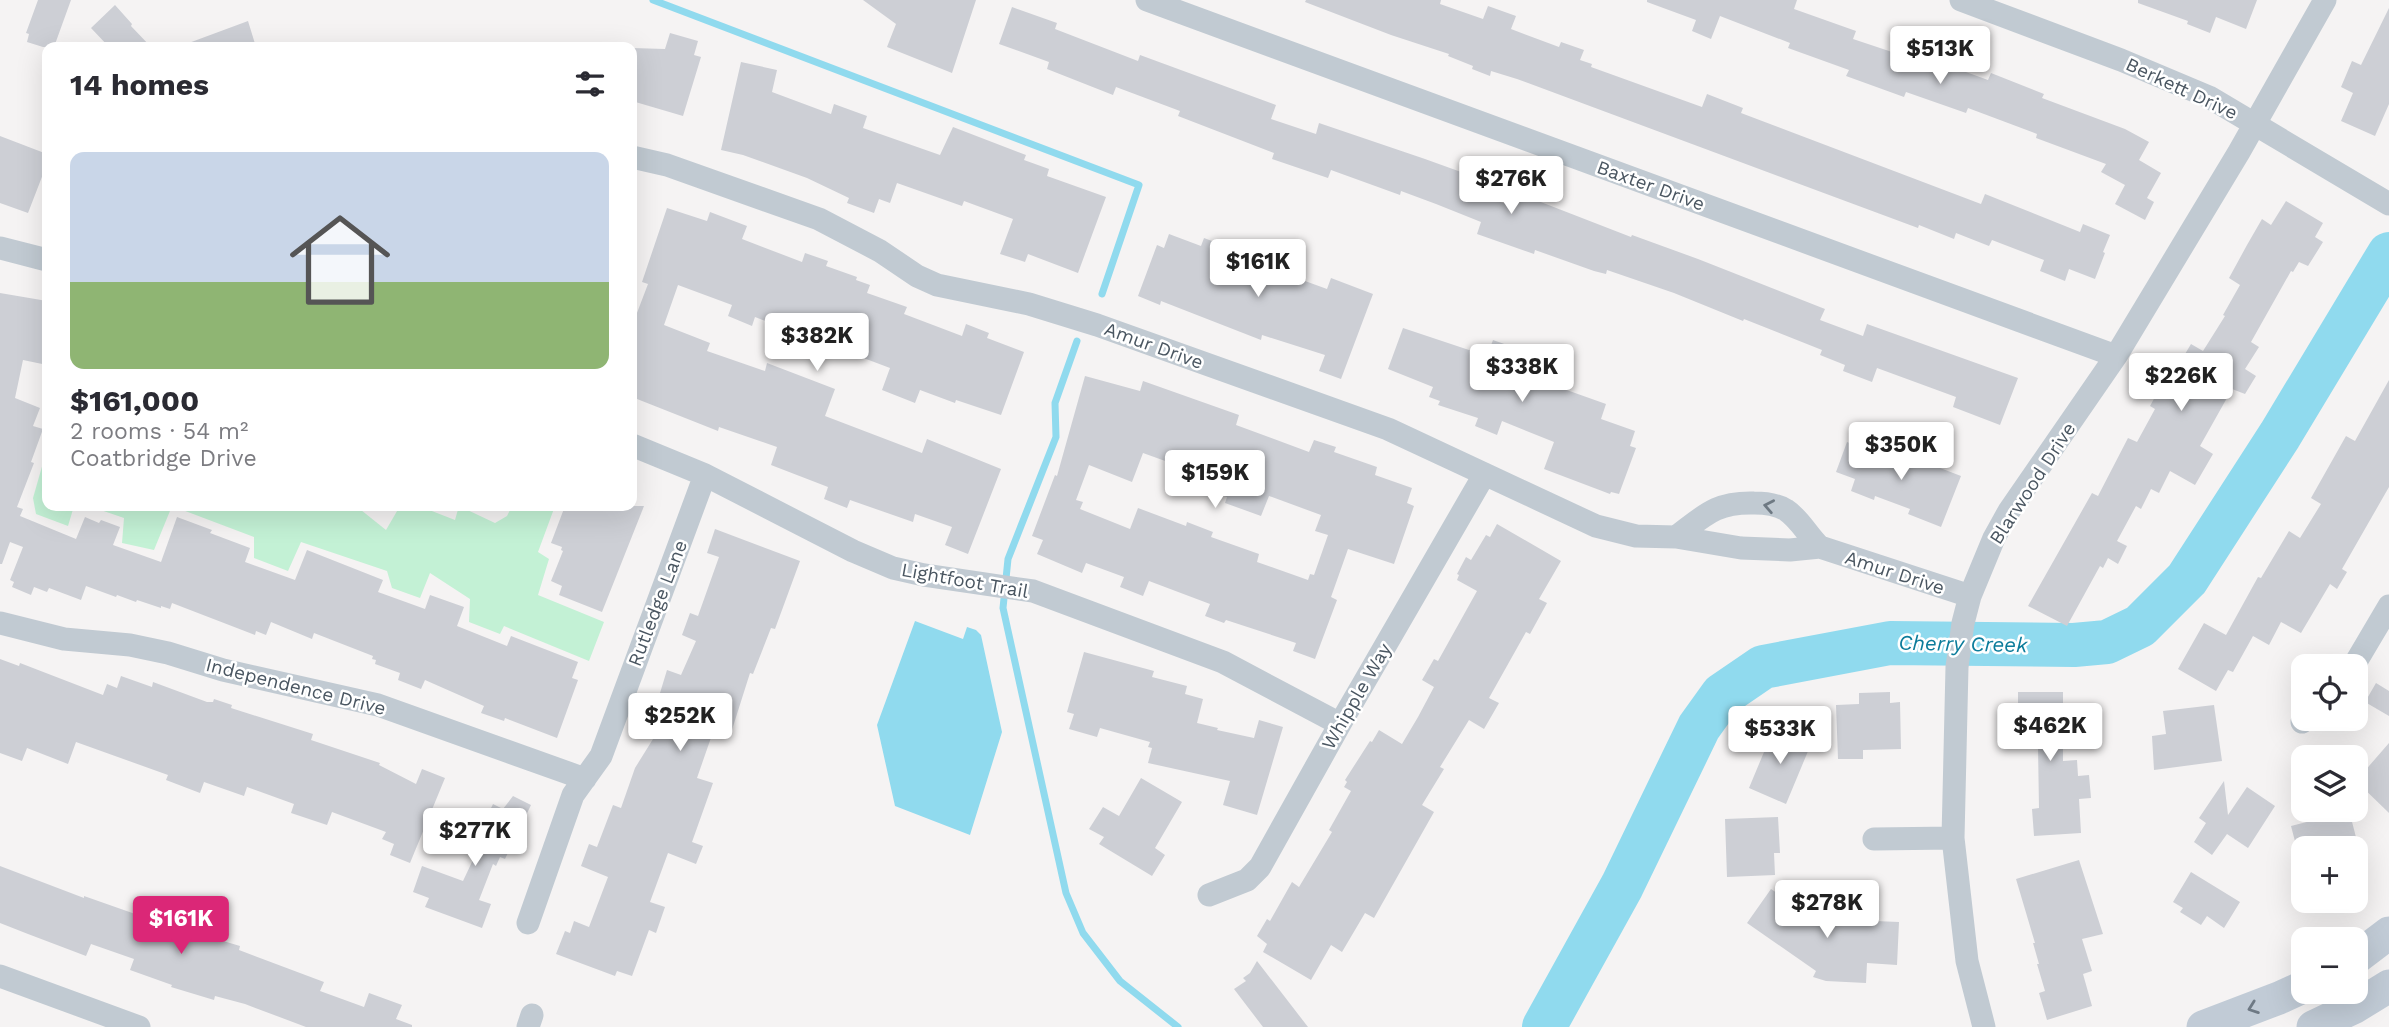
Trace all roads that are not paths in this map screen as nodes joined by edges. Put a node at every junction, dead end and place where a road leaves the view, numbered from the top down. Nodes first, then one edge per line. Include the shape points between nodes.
1 (1147, 0) edge
2 (1961, 0) edge
3 (2325, 0) edge
4 (2255, 122) junction
5 (637, 158) edge
6 (2389, 204) edge
7 (0, 248) edge
8 (42, 259) edge
9 (2116, 356) junction
10 (637, 447) edge
11 (705, 475) junction
12 (1484, 475) junction
13 (1676, 537) junction
14 (1820, 547) junction
15 (1970, 596) junction
16 (2389, 606) edge
17 (0, 623) edge
18 (2361, 654) edge
19 (1340, 724) junction
20 (585, 779) junction
21 (1954, 838) junction
22 (1874, 839) dead end
23 (1209, 895) dead end
24 (528, 923) dead end
25 (2389, 933) edge
26 (2368, 949) edge
27 (0, 976) edge
28 (2389, 986) edge
29 (2291, 993) edge
30 (139, 1027) edge
31 (1984, 1027) edge
32 (2203, 1027) edge
33 (2313, 1027) edge

1 - 9 street, Baxter Drive
2 - 4 street, Berkett Drive via 2121,60
3 - 4 street, Blarwood Drive
4 - 6 street, Berkett Drive
4 - 9 street, Blarwood Drive
5 - 12 street, Amur Drive via 819,219 937,285 1030,304 1097,325 1388,429
7 - 8 street
9 - 15 street, Blarwood Drive via 2009,511
10 - 11 street, Lightfoot Trail
11 - 19 street, Lightfoot Trail via 893,568 1033,591 1223,662
11 - 20 street, Rutledge Lane via 601,756
12 - 13 street, Amur Drive via 1596,526 1636,536
12 - 19 street, Whipple Way
13 - 14 street, Amur Drive via 1741,548
14 -> 13 street, Amur Drive via 1787,511 1772,504 1718,507
14 - 15 street, Amur Drive
15 - 21 street, Blarwood Drive via 1957,667
16 - 18 street
17 - 20 street, Independence Drive via 64,639 168,653 378,705
19 - 23 street, Whipple Way via 1260,867 1247,880
20 - 24 street, Rutledge Lane via 573,795
21 - 22 street
21 - 31 street, Blarwood Drive via 1967,961
25 - 26 main road
27 - 30 street
28 - 33 main road
29 -> 32 main road

